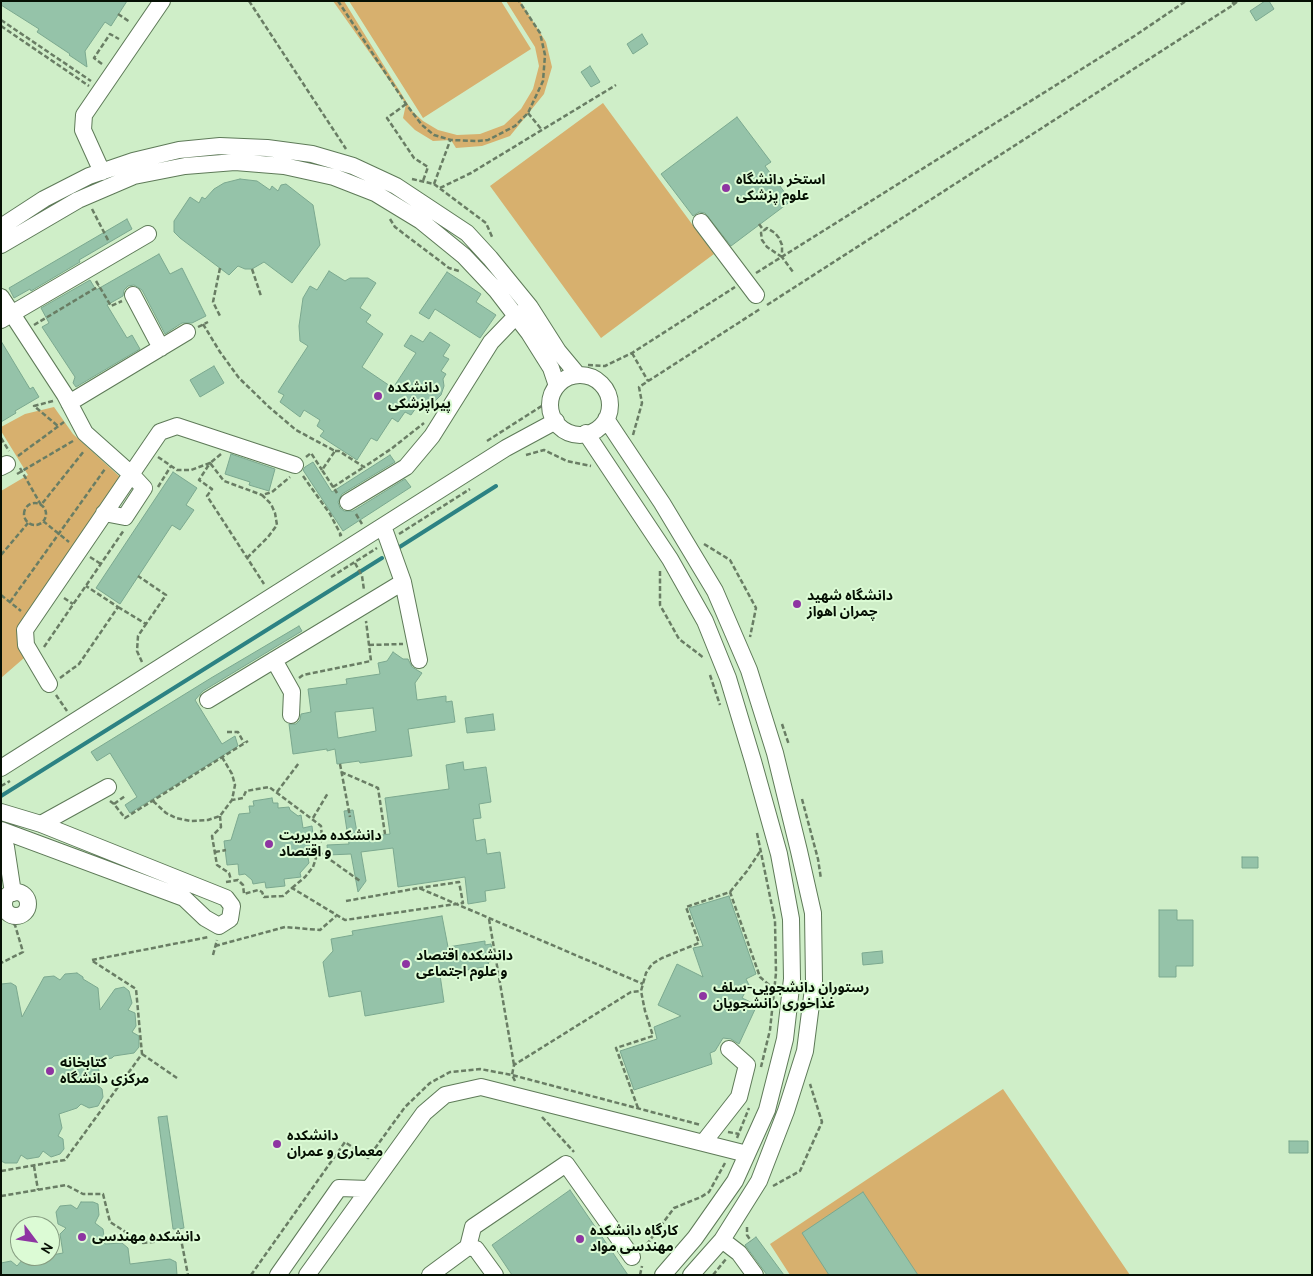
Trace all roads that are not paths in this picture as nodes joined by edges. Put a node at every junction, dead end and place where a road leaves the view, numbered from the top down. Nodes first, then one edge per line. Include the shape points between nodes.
1 (162, 1) edge
2 (102, 172) junction
3 (701, 222) dead end
4 (1, 226) edge
5 (148, 234) dead end
6 (1, 245) edge
7 (756, 295) dead end
8 (133, 296) road end
9 (1, 297) edge
10 (530, 307) junction
11 (516, 316) junction
12 (7, 317) edge
13 (187, 332) dead end
14 (161, 348) junction
15 (580, 369) junction
16 (557, 386) junction
17 (70, 404) junction
18 (606, 419) junction
19 (556, 421) junction
20 (586, 433) junction
21 (297, 468) road end
22 (131, 474) junction
23 (344, 500) road end
24 (104, 513) junction
25 (386, 534) junction
26 (403, 582) junction
27 (417, 652) road end
28 (274, 660) junction
29 (749, 670) junction
30 (728, 678) junction
31 (49, 684) road end
32 (208, 700) dead end
33 (292, 715) dead end
34 (1, 768) edge
35 (108, 793) road end
36 (1, 812) edge
37 (41, 824) junction
38 (1, 830) edge
39 (1, 836) edge
40 (13, 893) dead end
41 (729, 1049) dead end
42 (703, 1143) junction
43 (747, 1154) junction
44 (369, 1189) junction
45 (722, 1240) junction
46 (468, 1247) junction
47 (639, 1257) road end
48 (278, 1275) edge
49 (307, 1275) edge
50 (430, 1275) edge
51 (494, 1275) edge
52 (663, 1275) edge
53 (691, 1275) edge
54 (755, 1275) edge

1 - 2 lane via 97,89 84,115 83,130
2 - 4 lane via 44,199
2 - 10 lane via 179,150 220,146 312,154 353,166 396,186 467,233
3 - 7 lane
5 - 12 lane
6 - 11 lane via 78,200 134,176 185,166 235,162 284,166 334,177 375,193 421,221 464,256
8 - 14 lane
9 - 12 lane
10 - 11 lane
10 - 15 lane via 558,351
11 - 16 lane via 551,368
11 - 23 lane via 491,342 432,436 406,467
12 - 17 lane via 23,331
13 - 14 lane
14 - 17 lane
15 - 16 lane
15 - 18 lane via 606,390 610,410
16 - 19 lane via 551,403
17 - 22 lane via 89,437
18 - 20 lane via 600,427
18 - 29 lane via 715,591
19 - 20 lane via 571,433
19 - 25 lane via 506,448
20 - 30 lane via 670,559 705,621
21 - 22 lane via 177,426 160,432
22 - 24 lane
22 - 24 lane via 144,488 125,517
24 - 31 lane via 25,630 26,645
25 - 26 lane
25 - 34 lane
26 - 27 lane
26 - 28 lane
28 - 32 lane
28 - 33 lane via 292,692
29 - 30 lane
29 - 45 lane via 800,850 813,913 814,981 805,1051 786,1111 760,1181
30 - 43 lane via 780,854 791,919 792,978 784,1039 767,1110
35 - 37 lane
36 - 37 lane
37 - 38 lane via 226,898 232,906 230,919 219,926 184,898
39 - 40 lane via 6,847
41 - 42 lane via 747,1065 739,1097
42 - 43 lane
42 - 44 lane via 481,1087 445,1095 424,1113
43 - 52 lane via 731,1188
44 - 48 lane via 339,1188
44 - 49 lane
45 - 53 lane
45 - 54 lane via 739,1253
46 - 47 lane via 473,1227 566,1164
46 - 50 lane
46 - 51 lane via 476,1249

